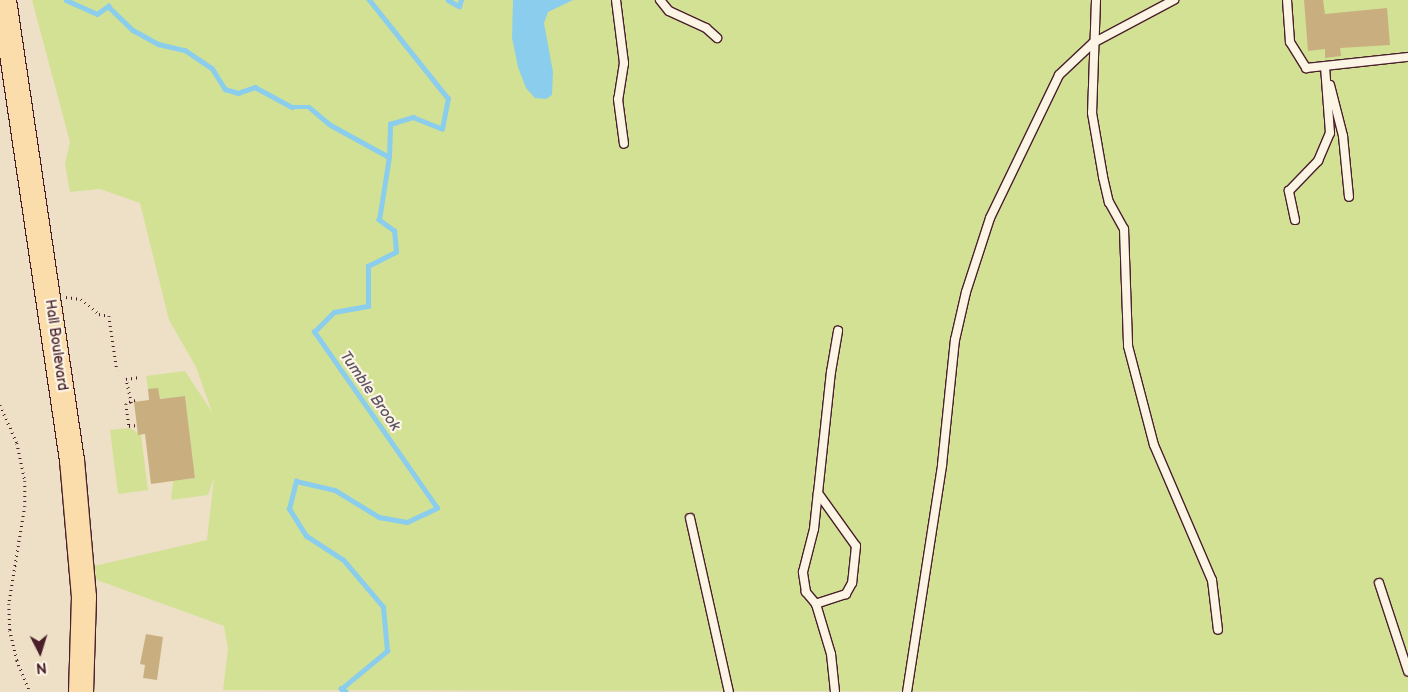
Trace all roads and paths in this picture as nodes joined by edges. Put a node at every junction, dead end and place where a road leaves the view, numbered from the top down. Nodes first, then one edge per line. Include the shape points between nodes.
1 (4, 0) edge
2 (616, 0) edge
3 (660, 0) edge
4 (1096, 0) edge
5 (1174, 0) edge
6 (1287, 0) edge
7 (718, 38) dead end
8 (1093, 43) junction
9 (1408, 57) edge
10 (1325, 66) junction
11 (624, 144) dead end
12 (1349, 197) dead end
13 (1295, 220) dead end
14 (66, 297) dead end
15 (838, 331) dead end
16 (117, 370) dead end
17 (140, 376) dead end
18 (135, 400) dead end
19 (130, 404) junction
20 (0, 405) edge
21 (137, 425) dead end
22 (818, 493) junction
23 (690, 518) dead end
24 (1379, 583) dead end
25 (816, 604) junction
26 (1218, 630) dead end
27 (1408, 671) edge
28 (30, 692) edge
29 (81, 692) edge
30 (730, 692) edge
31 (835, 692) edge
32 (907, 692) edge

1 - 29 main road, Hall Boulevard via 72,460 84,597
2 - 11 lane via 624,64 618,99
3 - 7 lane via 669,12 706,28
4 - 8 lane
5 - 8 lane
6 - 10 lane via 1290,42 1306,68
8 - 26 lane via 1093,122 1110,202 1124,229 1128,346 1154,446 1212,580
8 - 32 lane via 1059,75 990,218 966,292 955,340 942,465
9 - 10 lane
10 - 12 lane via 1343,136
10 - 13 lane via 1330,133 1318,161 1289,191
14 - 16 path via 81,299 99,314 109,316
15 - 22 lane
17 - 19 path via 126,379
18 - 19 path
19 - 21 path via 126,404 129,426
20 - 28 path via 17,443 25,481 26,506 9,604 15,653
22 - 25 lane via 814,529 802,572 806,592
22 - 25 lane via 856,546 852,583 846,594
23 - 30 lane
24 - 27 lane
25 - 31 lane via 831,654

